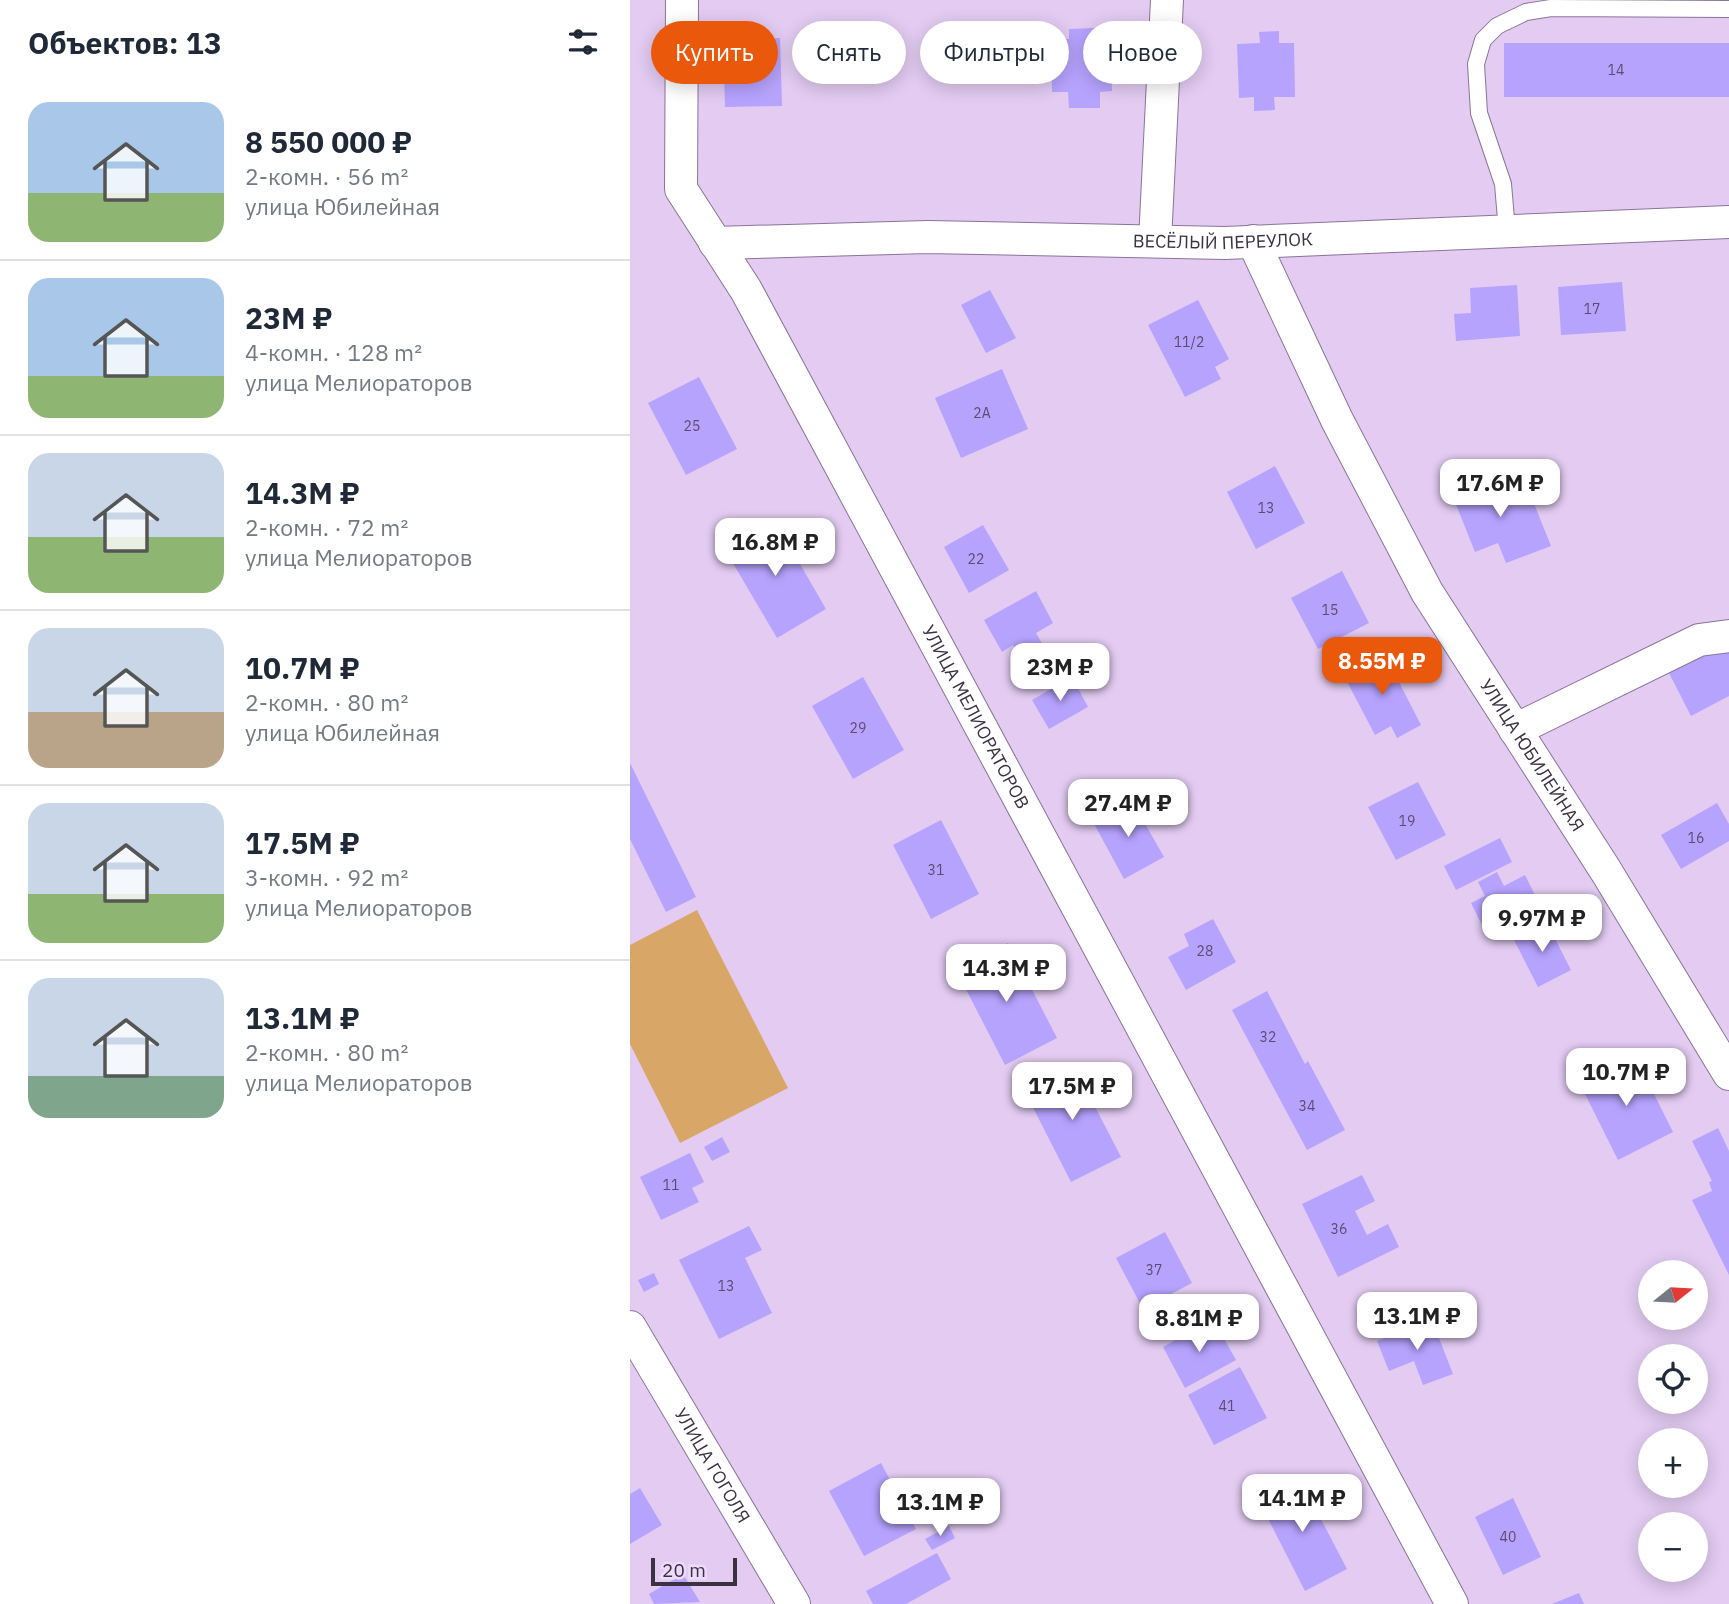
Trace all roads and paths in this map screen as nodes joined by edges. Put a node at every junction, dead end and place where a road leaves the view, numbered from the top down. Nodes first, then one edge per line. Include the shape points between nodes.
1 (682, 0) edge
2 (1167, 0) edge
3 (1551, 4) edge
4 (1729, 9) edge
5 (1729, 222) edge
6 (1507, 231) junction
7 (1155, 241) junction
8 (1253, 242) junction
9 (715, 243) junction
10 (1729, 636) edge
11 (1515, 730) junction
12 (1729, 1074) edge
13 (630, 1327) edge
14 (794, 1604) edge
15 (1452, 1604) edge

1 - 9 street, УЛИЦА МЕЛИОРАТОРОВ via 681,189
2 - 7 street
3 - 4 lane
3 - 6 lane via 1497,26 1483,40 1476,64 1479,114 1503,184
5 - 6 street, ВЕСЁЛЫЙ ПЕРЕУЛОК
6 - 8 street, ВЕСЁЛЫЙ ПЕРЕУЛОК
7 - 8 street, ВЕСЁЛЫЙ ПЕРЕУЛОК
7 - 9 street, ВЕСЁЛЫЙ ПЕРЕУЛОК via 928,237
8 - 11 street, УЛИЦА ЮБИЛЕЙНАЯ via 1337,419 1427,592
9 - 15 street, УЛИЦА МЕЛИОРАТОРОВ via 766,327
10 - 11 street via 1699,640
11 - 12 street, УЛИЦА ЮБИЛЕЙНАЯ
13 - 14 street, УЛИЦА ГОГОЛЯ

